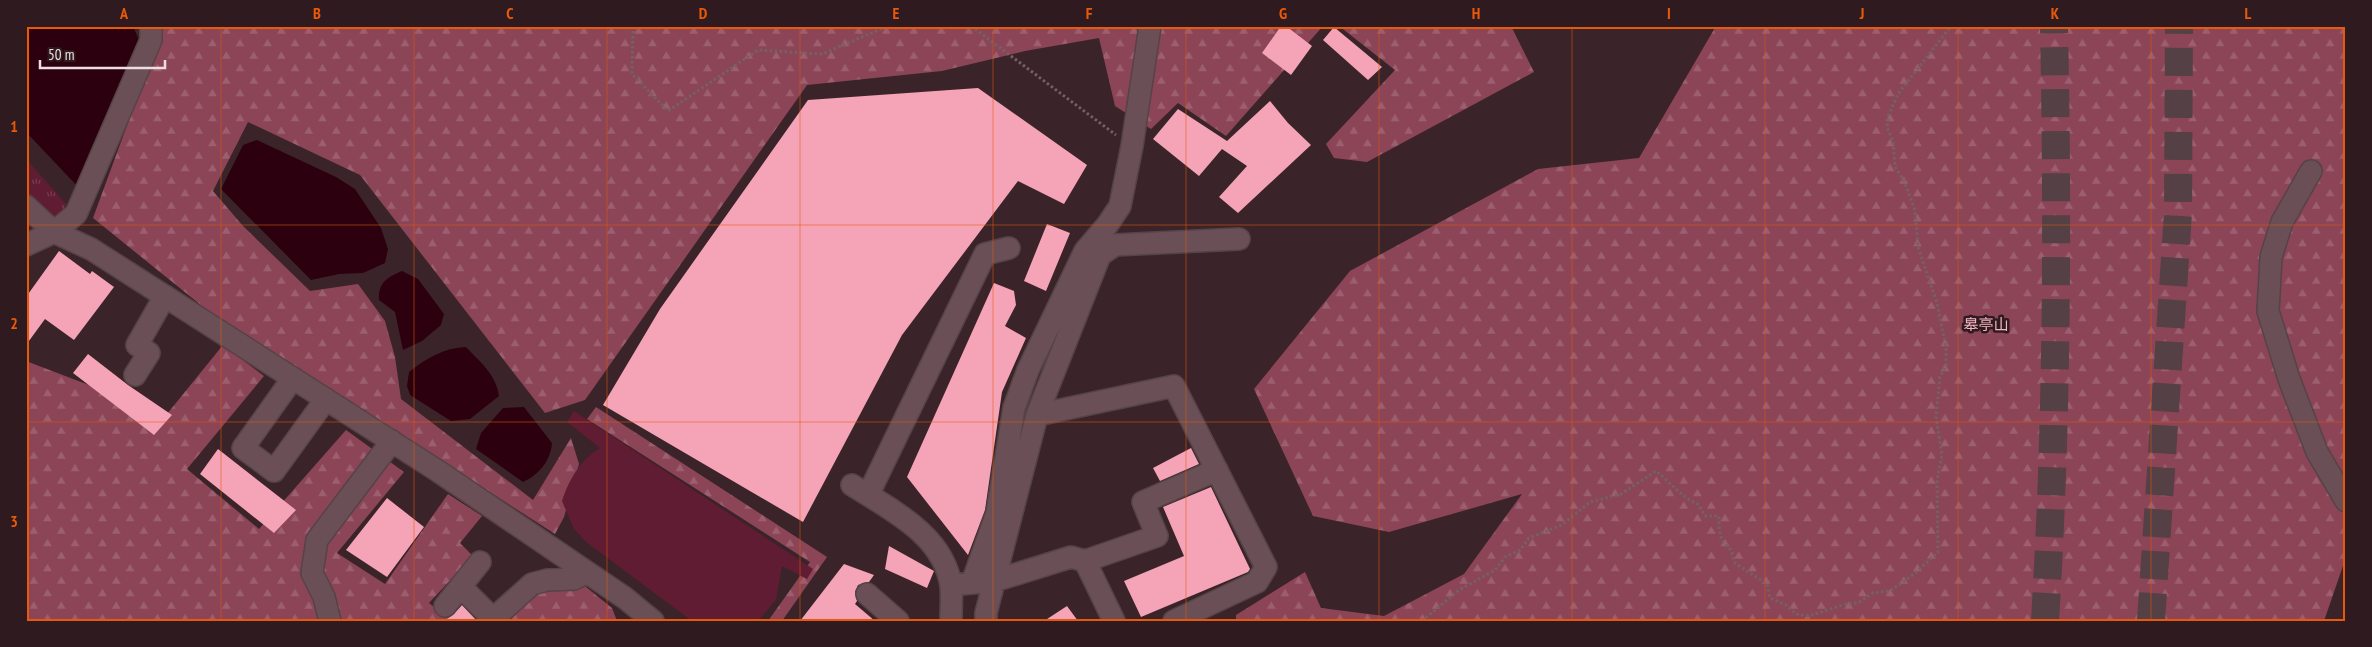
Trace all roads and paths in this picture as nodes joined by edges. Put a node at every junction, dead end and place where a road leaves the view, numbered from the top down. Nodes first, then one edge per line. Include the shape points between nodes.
1 (151, 26) edge
2 (633, 26) edge
3 (888, 26) edge
4 (970, 26) edge
5 (1150, 26) edge
6 (1951, 26) edge
7 (1132, 146) junction
8 (2311, 172) dead end
9 (26, 206) edge
10 (54, 232) junction
11 (1239, 240) dead end
12 (26, 245) edge
13 (1010, 248) dead end
14 (165, 296) junction
15 (135, 375) dead end
16 (294, 378) junction
17 (326, 399) junction
18 (1036, 416) junction
19 (392, 441) junction
20 (1217, 470) junction
21 (2346, 501) edge
22 (1085, 561) junction
23 (480, 562) dead end
24 (587, 572) junction
25 (994, 581) junction
26 (961, 584) junction
27 (462, 587) junction
28 (867, 594) dead end
29 (445, 606) dead end
30 (330, 621) edge
31 (653, 621) edge
32 (898, 621) edge
33 (951, 621) edge
34 (986, 621) edge
35 (1114, 621) edge
36 (1174, 621) edge
37 (1422, 621) edge

1 - 10 street via 151,40 76,214
2 - 3 path via 632,74 668,111 758,50 822,54
4 - 7 path
5 - 7 street
6 - 37 path via 1898,94 1887,128 1893,140 1895,167 1915,210 1918,247 1937,304 1946,348 1946,366 1940,377 1936,417 1942,456 1937,480 1938,552 1890,591 1873,593 1858,603 1809,616 1796,614 1770,598 1767,584 1735,563 1731,550 1722,541 1718,516 1705,516 1698,504 1686,500 1656,471 1621,494 1590,502 1562,524 1529,538 1520,550 1505,557 1495,570 1459,590
7 - 26 street via 1120,206 1085,251 1028,370 1014,408 997,513
8 - 21 street via 2282,222 2271,257 2268,310 2288,380 2317,452
9 - 10 street
10 - 12 street
10 - 14 street via 91,249
11 - 18 street via 1115,245 1100,255
13 - 26 street via 985,254 860,490 917,526
14 - 15 street via 137,345 149,353
14 - 16 street
16 - 17 street
16 - 17 street via 243,448 274,471
17 - 19 street
18 - 20 street via 1174,386
18 - 25 street
19 - 24 street
19 - 30 street via 317,540 312,573 324,597
20 - 22 street via 1143,502 1156,536
20 - 36 street via 1266,567 1257,582
22 - 25 street via 1071,557
22 - 35 street
23 - 27 street
24 - 27 street via 574,579 532,584 493,619
24 - 31 street
25 - 26 street
25 - 34 street
26 - 33 street
27 - 29 street
28 - 32 street

